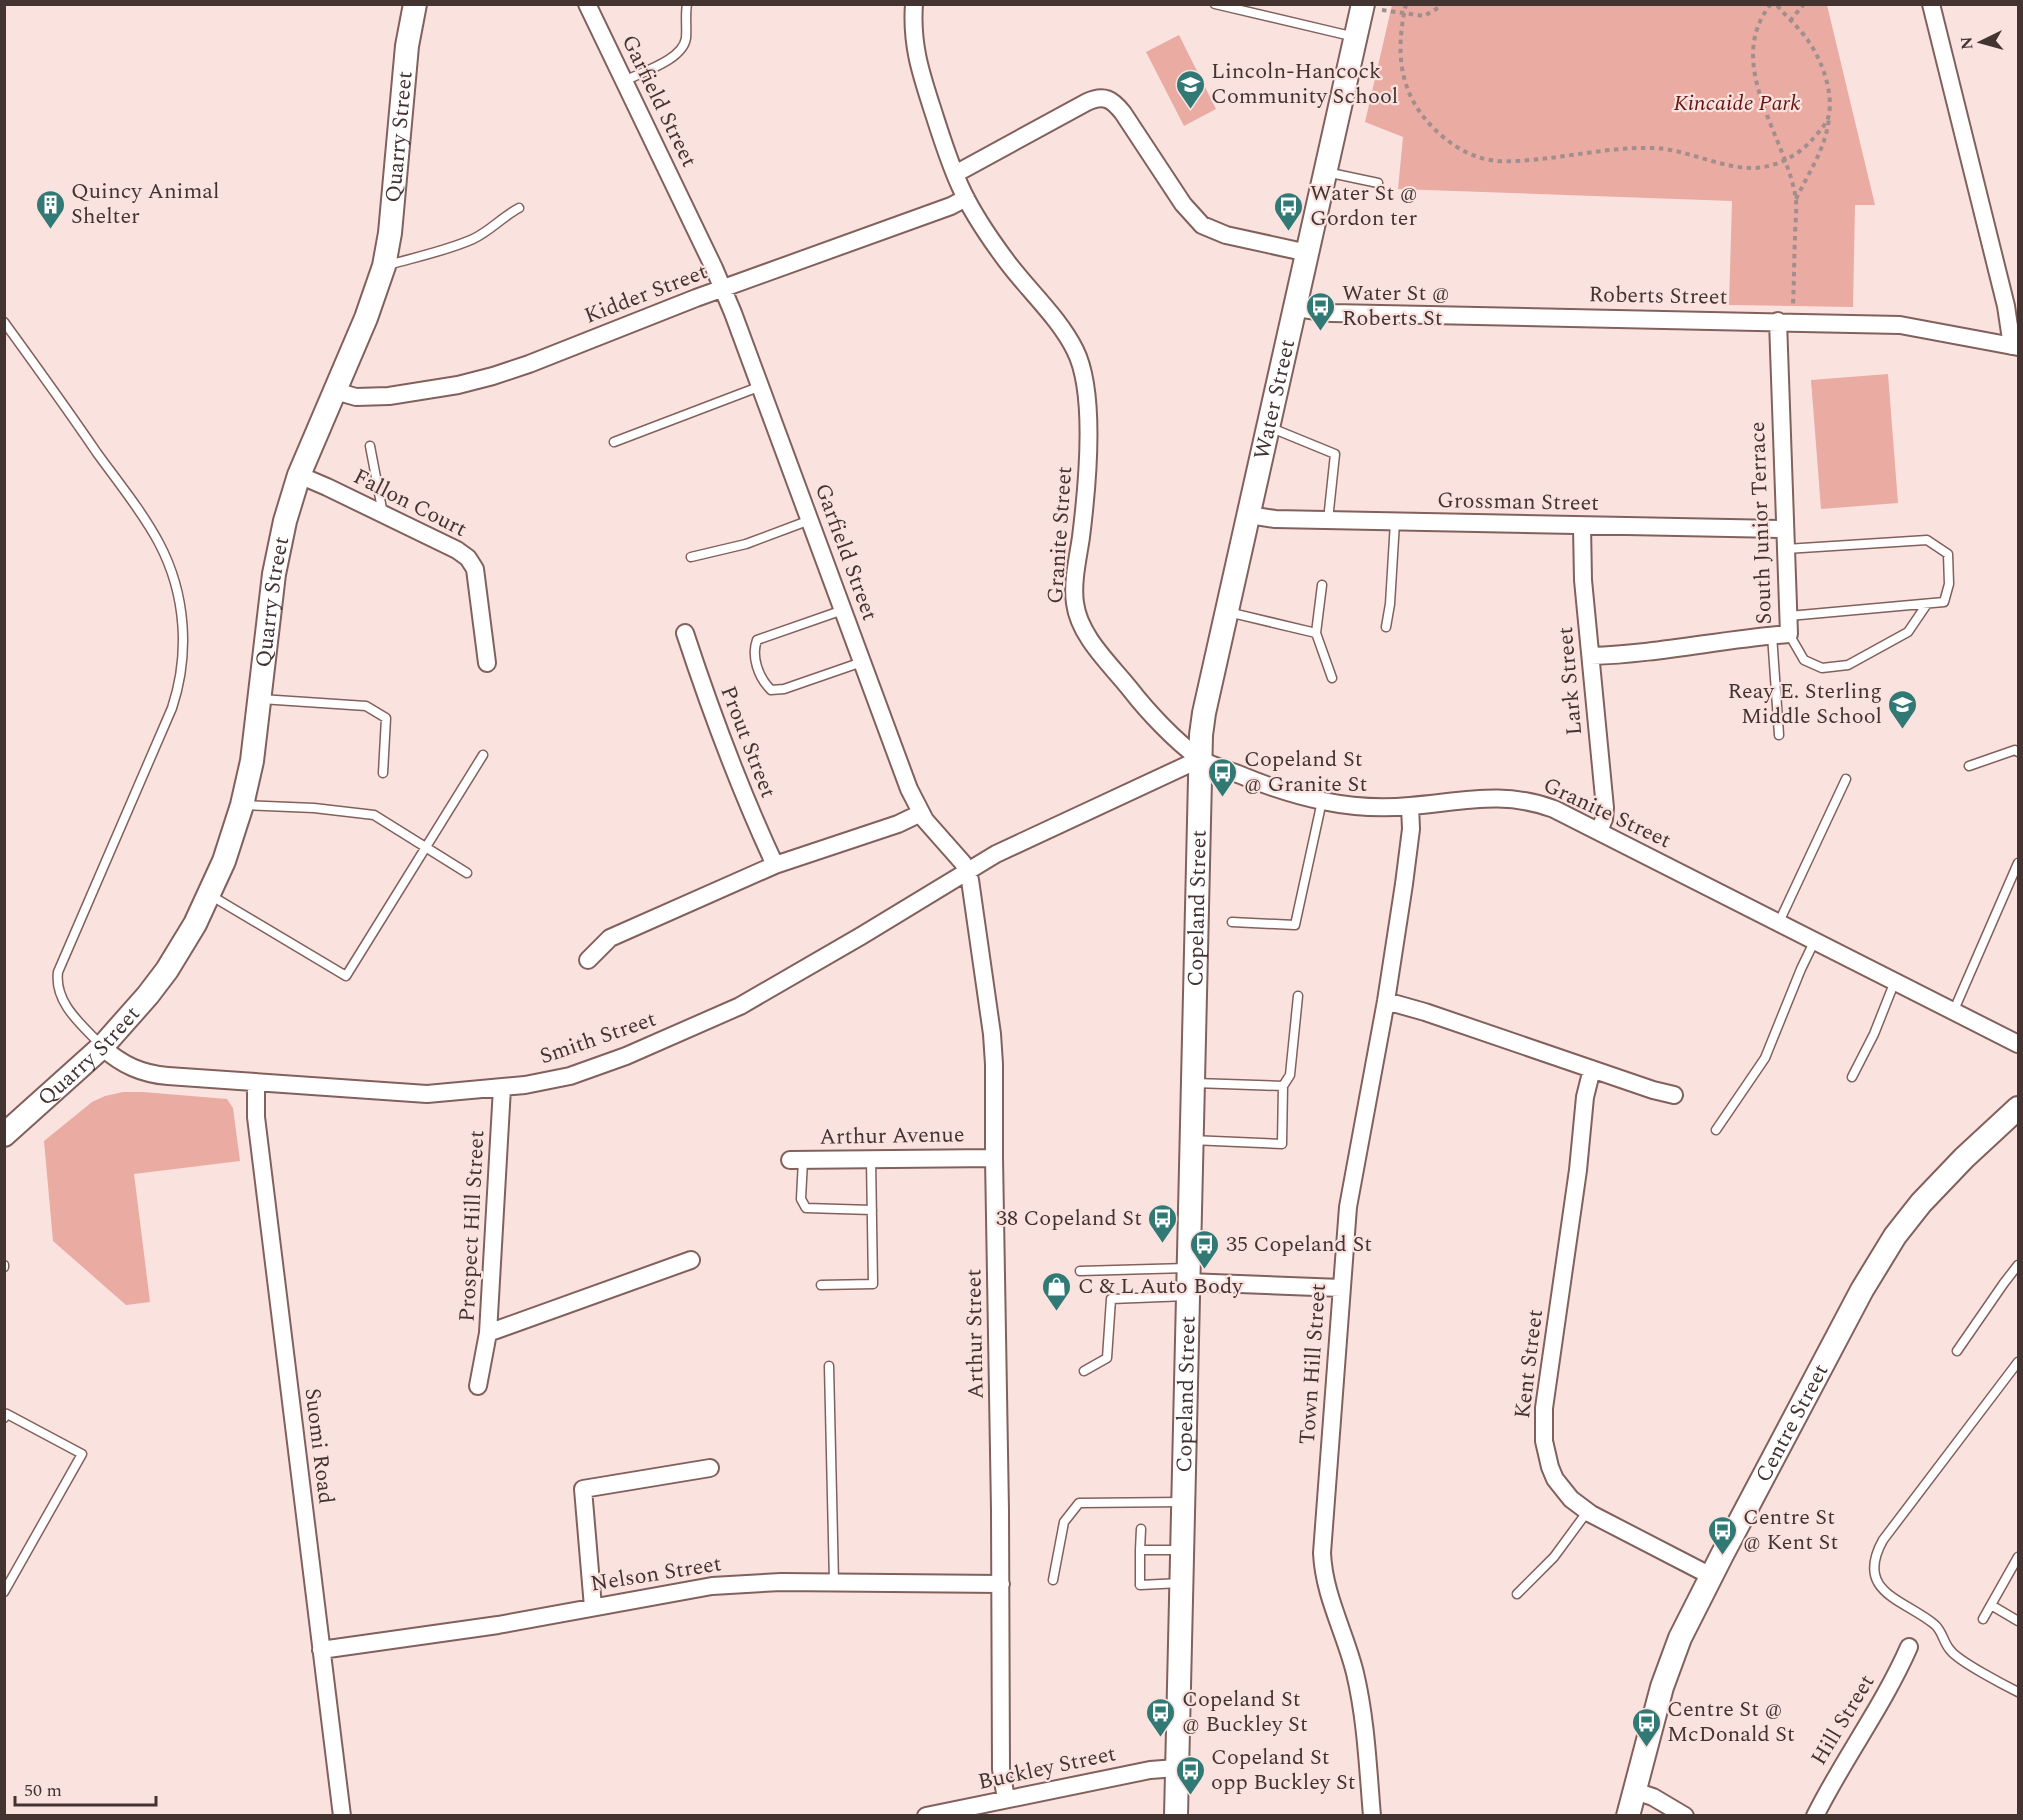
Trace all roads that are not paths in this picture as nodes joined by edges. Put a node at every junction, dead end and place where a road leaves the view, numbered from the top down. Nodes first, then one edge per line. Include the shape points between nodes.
1 (415, 4) edge
2 (587, 4) edge
3 (687, 4) edge
4 (914, 4) edge
5 (1215, 4) edge
6 (1363, 4) edge
7 (1931, 4) edge
8 (1356, 38) junction
9 (624, 81) junction
10 (1326, 172) junction
11 (955, 174) junction
12 (1378, 183) dead end
13 (966, 198) junction
14 (519, 208) dead end
15 (1308, 253) junction
16 (384, 266) junction
17 (723, 288) junction
18 (1295, 308) junction
19 (4, 322) edge
20 (1785, 322) junction
21 (2015, 347) edge
22 (761, 386) junction
23 (335, 391) junction
24 (1269, 427) junction
25 (614, 442) dead end
26 (370, 446) dead end
27 (299, 475) junction
28 (383, 514) junction
29 (1250, 515) junction
30 (810, 520) junction
31 (1328, 520) junction
32 (1395, 522) junction
33 (1582, 526) junction
34 (1785, 529) junction
35 (1786, 549) junction
36 (691, 557) dead end
37 (1322, 585) dead end
38 (1927, 604) junction
39 (843, 610) junction
40 (1227, 612) junction
41 (1789, 616) junction
42 (1386, 627) dead end
43 (685, 633) dead end
44 (1316, 633) junction
45 (1789, 634) junction
46 (1772, 635) junction
47 (1591, 656) junction
48 (862, 662) junction
49 (488, 663) dead end
50 (1332, 678) dead end
51 (261, 699) junction
52 (1779, 735) dead end
53 (2019, 752) edge
54 (483, 755) dead end
55 (1200, 759) junction
56 (1969, 766) dead end
57 (383, 773) dead end
58 (1846, 780) dead end
59 (1322, 801) junction
60 (242, 805) junction
61 (1410, 806) junction
62 (921, 813) junction
63 (1599, 831) junction
64 (425, 848) junction
65 (2019, 863) edge
66 (775, 865) junction
67 (967, 871) junction
68 (467, 873) dead end
69 (210, 894) junction
70 (1232, 922) dead end
71 (1779, 922) junction
72 (1815, 940) junction
73 (588, 960) dead end
74 (1895, 980) junction
75 (1298, 996) dead end
76 (1386, 1001) junction
77 (1953, 1010) junction
78 (2019, 1044) edge
79 (102, 1047) junction
80 (1593, 1069) junction
81 (1852, 1077) dead end
82 (256, 1082) junction
83 (1192, 1083) junction
84 (1283, 1086) junction
85 (502, 1088) junction
86 (1674, 1095) dead end
87 (2019, 1108) edge
88 (1716, 1131) dead end
89 (4, 1135) edge
90 (1191, 1140) junction
91 (994, 1158) junction
92 (871, 1159) junction
93 (797, 1160) joint
94 (872, 1210) junction
95 (691, 1260) dead end
96 (2019, 1265) edge
97 (1080, 1271) dead end
98 (1187, 1282) junction
99 (821, 1285) dead end
100 (1341, 1288) junction
101 (488, 1333) junction
102 (1957, 1351) dead end
103 (2019, 1362) edge
104 (830, 1366) dead end
105 (1084, 1371) dead end
106 (478, 1386) dead end
107 (4, 1418) edge
108 (710, 1468) dead end
109 (1182, 1502) junction
110 (1587, 1512) junction
111 (1141, 1529) dead end
112 (1140, 1550) junction
113 (1182, 1550) junction
114 (2019, 1557) edge
115 (1711, 1576) junction
116 (1053, 1580) dead end
117 (834, 1582) junction
118 (1181, 1583) junction
119 (1001, 1584) junction
120 (4, 1592) edge
121 (1517, 1593) dead end
122 (1991, 1605) junction
123 (593, 1607) junction
124 (1983, 1619) dead end
125 (2019, 1621) edge
126 (1909, 1647) dead end
127 (321, 1650) junction
128 (2019, 1692) edge
129 (1177, 1768) junction
130 (1635, 1791) junction
131 (1006, 1799) junction
132 (342, 1815) edge
133 (926, 1815) edge
134 (1176, 1815) edge
135 (1372, 1815) edge
136 (1628, 1815) edge
137 (1684, 1815) edge
138 (1815, 1815) edge

1 - 16 main road, Quarry Street via 407,46
2 - 9 street, Garfield Street
3 - 9 lane via 682,50
4 - 11 street, Granite Street via 917,61
5 - 8 lane
6 - 8 main road, Water Street
7 - 21 street
8 - 10 main road, Water Street
9 - 17 street, Garfield Street
10 - 12 lane
10 - 15 main road, Water Street
11 - 13 street, Granite Street
11 - 15 street via 1087,102 1105,97 1123,112 1183,204 1202,225 1226,235
13 - 17 street, Kidder Street
13 - 55 street, Granite Street via 1009,264 1068,337 1082,368 1088,472 1074,594 1076,615 1091,642 1145,708
14 - 16 lane via 473,239
15 - 18 main road, Water Street
16 - 23 main road, Quarry Street
17 - 22 street, Garfield Street
17 - 23 street, Kidder Street via 529,364 474,381 377,397
18 - 20 street, Roberts Street via 1332,313
18 - 24 main road, Water Street
19 - 79 lane via 153,532 171,570 181,611 182,669 172,708 58,972 58,988 64,1003
20 - 21 street, Roberts Street via 1900,325
20 - 34 street, South Junior Terrace
22 - 25 lane
22 - 30 street, Garfield Street
23 - 27 main road, Quarry Street
24 - 29 main road, Water Street
24 - 31 lane via 1335,454
26 - 28 lane
27 - 28 street, Fallon Court
27 - 51 main road, Quarry Street via 274,574
28 - 49 street, Fallon Court via 457,550 472,563
29 - 31 street, Grossman Street
29 - 40 main road, Water Street
30 - 36 lane via 746,544
30 - 39 street, Garfield Street
31 - 32 street, Grossman Street
32 - 33 street, Grossman Street
32 - 42 lane
33 - 34 street, Grossman Street
33 - 47 street, Lark Street
34 - 35 street, South Junior Terrace
35 - 38 lane via 1927,540 1948,554 1949,584 1944,602
35 - 41 street, South Junior Terrace
37 - 44 lane
38 - 41 lane
38 - 45 lane via 1908,632 1848,665 1822,668 1804,660
39 - 48 street, Garfield Street
39 - 48 lane via 757,640 753,652 756,662 771,690
40 - 44 lane
40 - 55 main road, Water Street via 1204,713
41 - 45 street, South Junior Terrace
43 - 66 street, Prout Street via 746,803
44 - 50 lane
45 - 46 street, South Junior Terrace
46 - 47 street, South Junior Terrace via 1669,650
46 - 52 lane
47 - 63 street, Lark Street via 1605,808
48 - 62 street, Garfield Street
51 - 57 lane via 366,706 386,718
51 - 60 main road, Quarry Street
53 - 56 lane via 2015,750
54 - 64 lane
55 - 59 street, Granite Street via 1264,785
55 - 67 street via 1025,839
55 - 83 main road, Copeland Street
58 - 71 lane
59 - 61 street, Granite Street via 1371,808
59 - 70 lane via 1295,925
60 - 64 lane via 374,815
60 - 69 main road, Quarry Street
61 - 63 street, Granite Street via 1468,798 1514,798 1554,809
61 - 76 street, Town Hill Street via 1410,843
62 - 66 street
62 - 67 street, Garfield Street
63 - 71 street, Granite Street
64 - 68 lane
64 - 69 lane via 346,976
65 - 77 lane
66 - 73 street via 610,938
67 - 85 street, Smith Street via 724,1014 570,1076
67 - 91 street, Arthur Street via 993,1041
69 - 79 main road, Quarry Street via 167,970
71 - 72 street, Granite Street
72 - 74 street, Granite Street
72 - 88 lane via 1765,1058
74 - 77 street, Granite Street
74 - 81 lane
75 - 84 lane via 1290,1075
76 - 80 street
76 - 100 street, Town Hill Street via 1353,1176
77 - 78 street, Granite Street
79 - 82 street, Smith Street via 125,1064 149,1074
79 - 89 main road, Quarry Street
80 - 86 street
80 - 110 street, Kent Street via 1585,1097 1543,1424 1546,1454 1555,1479
82 - 85 street, Smith Street via 427,1094
82 - 127 street, Suomi Road via 256,1117
83 - 84 lane
83 - 90 main road, Copeland Street
84 - 90 lane via 1282,1144
85 - 101 street, Prospect Hill Street
87 - 115 main road, Centre Street via 1964,1158 1895,1236 1856,1301
90 - 98 main road, Copeland Street
91 - 92 street, Arthur Avenue
91 - 119 street, Arthur Street
92 - 93 street, Arthur Avenue
92 - 94 lane
93 - 94 lane via 801,1199 806,1208
94 - 99 lane via 873,1284
95 - 101 street, Prospect Hill Street
96 - 102 lane
97 - 98 lane
98 - 100 street
98 - 105 lane via 1111,1299 1107,1358
98 - 109 main road, Copeland Street
100 - 135 street, Town Hill Street via 1322,1568 1355,1674
101 - 106 street
103 - 128 lane via 1874,1557 1876,1581 1885,1592 1937,1627 1953,1654
104 - 117 lane
107 - 120 lane via 8,1414 82,1454
108 - 123 street via 583,1489
109 - 113 main road, Copeland Street
109 - 116 lane via 1079,1503 1064,1522
110 - 115 street, Kent Street
110 - 121 lane via 1554,1557
111 - 112 lane
112 - 113 lane
112 - 118 lane via 1140,1585
113 - 118 main road, Copeland Street
114 - 122 lane
115 - 130 main road, Centre Street via 1673,1654
117 - 119 street, Nelson Street
117 - 123 street, Nelson Street via 712,1586
118 - 129 main road, Copeland Street
119 - 131 street, Arthur Street via 1001,1770
122 - 124 lane
122 - 125 lane
123 - 127 street, Nelson Street
126 - 138 street, Hill Street via 1892,1684
127 - 132 street, Suomi Road
129 - 131 street, Buckley Street
129 - 134 main road, Copeland Street
130 - 136 main road, Centre Street
130 - 137 street
131 - 133 street, Buckley Street

